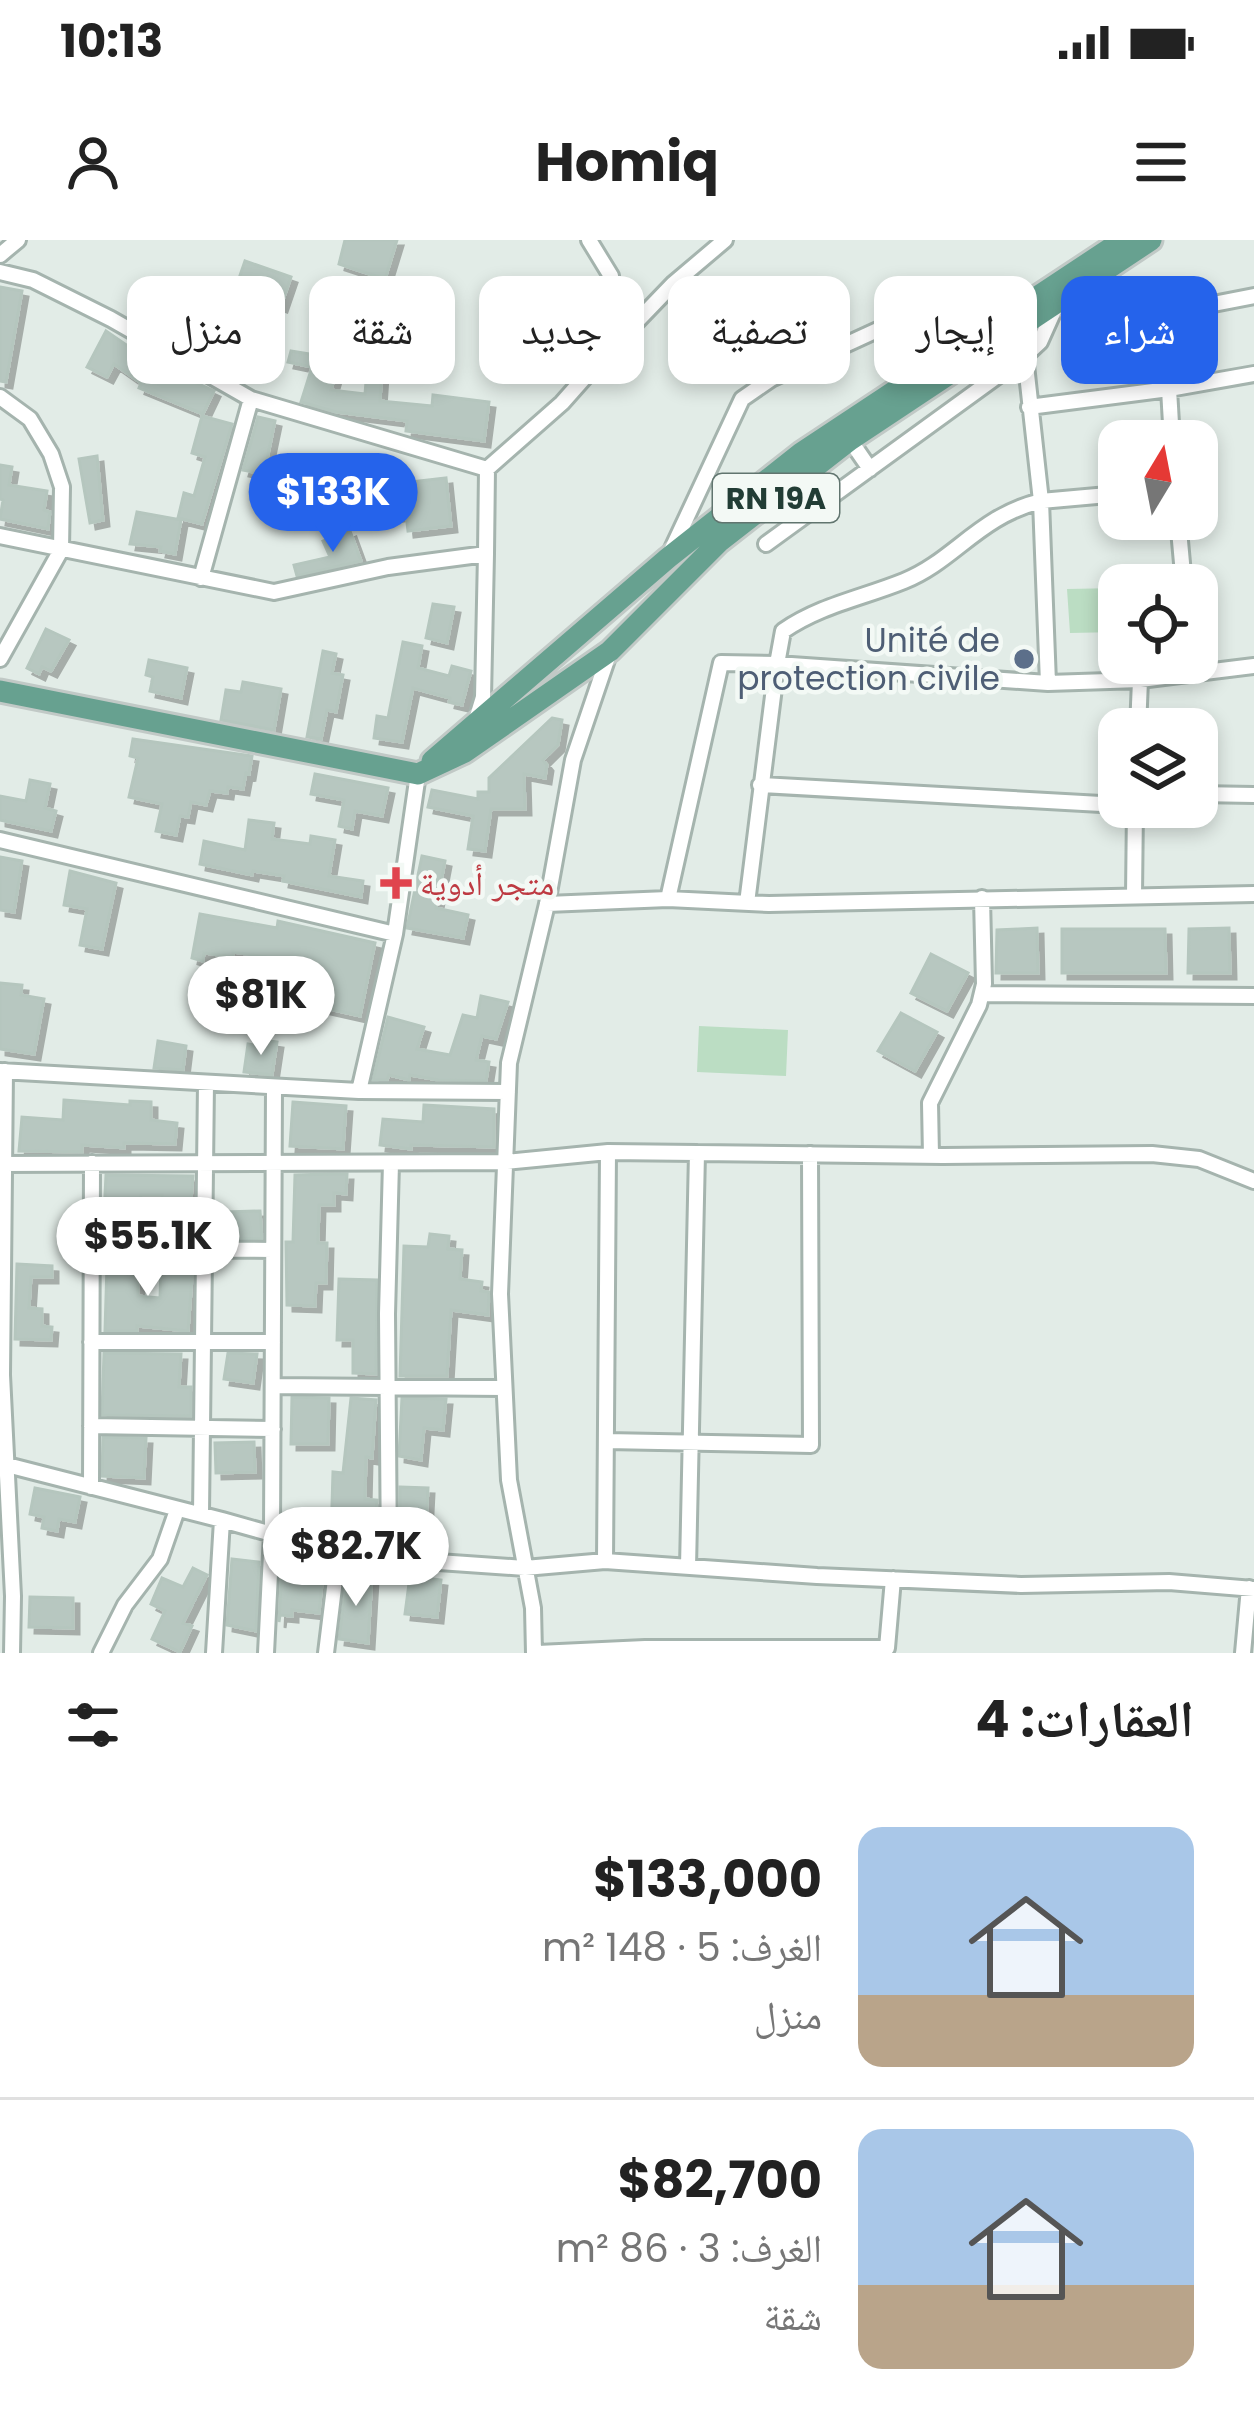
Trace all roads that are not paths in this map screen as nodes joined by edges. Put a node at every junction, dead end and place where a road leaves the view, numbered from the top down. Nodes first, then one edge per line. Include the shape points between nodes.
1 (17, 240) edge
2 (589, 240) edge
3 (725, 240) edge
4 (1123, 240) edge
5 (1150, 240) edge
6 (0, 255) edge
7 (0, 272) edge
8 (610, 276) edge
9 (1254, 296) edge
10 (1037, 298) edge
11 (1218, 302) edge
12 (1057, 304) junction
13 (1061, 305) edge
14 (644, 314) edge
15 (874, 332) edge
16 (1037, 345) edge
17 (1254, 374) edge
18 (578, 384) edge
19 (906, 384) edge
20 (987, 384) edge
21 (1027, 384) edge
22 (1168, 384) edge
23 (1169, 389) junction
24 (0, 397) edge
25 (251, 399) junction
26 (1029, 407) junction
27 (1171, 420) edge
28 (850, 440) junction
29 (487, 469) junction
30 (870, 469) junction
31 (1098, 496) edge
32 (1041, 502) junction
33 (0, 536) edge
34 (766, 544) dead end
35 (61, 550) junction
36 (486, 554) junction
37 (668, 558) junction
38 (201, 578) junction
39 (610, 651) junction
40 (0, 659) edge
41 (777, 664) junction
42 (1254, 666) edge
43 (1218, 667) edge
44 (1098, 681) edge
45 (1048, 683) junction
46 (0, 691) edge
47 (476, 720) junction
48 (418, 774) junction
49 (760, 785) junction
50 (1218, 794) edge
51 (1254, 795) edge
52 (1098, 804) edge
53 (1135, 828) edge
54 (0, 841) edge
55 (1254, 894) edge
56 (1134, 896) junction
57 (982, 898) junction
58 (668, 899) junction
59 (747, 903) junction
60 (547, 904) junction
61 (395, 934) junction
62 (982, 994) junction
63 (1254, 996) edge
64 (2, 1071) edge
65 (206, 1083) junction
66 (274, 1087) junction
67 (359, 1091) junction
68 (508, 1092) junction
69 (608, 1152) junction
70 (697, 1153) junction
71 (810, 1154) junction
72 (931, 1156) junction
73 (274, 1161) junction
74 (391, 1162) junction
75 (506, 1162) junction
76 (92, 1163) junction
77 (204, 1163) junction
78 (2, 1164) edge
79 (1254, 1181) edge
80 (92, 1248) junction
81 (203, 1250) junction
82 (274, 1250) junction
83 (92, 1342) junction
84 (202, 1342) junction
85 (273, 1342) junction
86 (273, 1386) junction
87 (388, 1388) junction
88 (505, 1388) junction
89 (91, 1426) junction
90 (201, 1428) junction
91 (272, 1429) junction
92 (606, 1441) junction
93 (691, 1444) junction
94 (7, 1465) junction
95 (91, 1487) junction
96 (177, 1510) junction
97 (201, 1514) junction
98 (222, 1520) junction
99 (272, 1534) junction
100 (338, 1555) junction
101 (389, 1559) junction
102 (605, 1561) junction
103 (688, 1567) junction
104 (525, 1568) junction
105 (893, 1580) junction
106 (1251, 1588) edge
107 (887, 1650) edge
108 (12, 1653) edge
109 (101, 1653) edge
110 (214, 1653) edge
111 (266, 1653) edge
112 (326, 1653) edge
113 (536, 1653) edge
114 (1243, 1653) edge

1 - 6 street
2 - 8 street
3 - 14 street
4 - 10 main road, RN 19A
5 - 12 main road, RN 19A
7 - 25 street via 111,319
9 - 11 street
12 - 13 street
12 - 16 street
12 - 28 main road, RN 19A
15 - 37 street via 742,399
17 - 23 street
18 - 29 street
19 - 37 main road, RN 19A via 801,453
20 - 30 street
21 - 26 street
22 - 23 street
23 - 26 street
23 - 27 street
24 - 35 street via 30,419 51,454 62,487
25 - 29 street
25 - 38 street
26 - 32 street
28 - 30 street
28 - 39 main road, RN 19A via 719,542
29 - 36 street
30 - 34 street
31 - 32 street
32 - 41 street via 985,524 908,580 796,622 783,631
32 - 45 street
33 - 35 street
35 - 38 street
35 - 40 street
36 - 38 street via 274,592
36 - 47 street
37 - 47 main road, RN 19A
39 - 48 main road, RN 19A via 465,752
39 - 60 street via 573,760
41 - 45 street
41 - 49 street
41 - 58 street via 721,663
42 - 43 street
44 - 45 street
46 - 48 main road
47 - 48 main road, RN 19A
48 - 61 street
49 - 52 street
49 - 59 street
50 - 51 street
53 - 56 street
54 - 61 street
55 - 56 street
56 - 57 street
57 - 59 street
57 - 62 street
58 - 59 street
58 - 60 street
60 - 68 street
61 - 67 street
62 - 63 street
62 - 72 street via 930,1103
64 - 65 street
64 - 78 street
65 - 66 street
65 - 77 street
66 - 67 street
66 - 73 street
67 - 68 street
68 - 75 street
69 - 70 street
69 - 75 street
69 - 92 street
70 - 71 street
70 - 93 street
71 - 72 street
71 - 93 street via 811,1445
72 - 79 street via 1152,1154 1199,1159
73 - 74 street
73 - 77 street
73 - 82 street
74 - 75 street
74 - 87 street
75 - 88 street
76 - 77 street
76 - 78 street
76 - 80 street
77 - 81 street
78 - 94 street
80 - 81 street
80 - 83 street
81 - 82 street
81 - 84 street
82 - 85 street
83 - 84 street
83 - 89 street
84 - 85 street
84 - 90 street
85 - 86 street
86 - 87 street
86 - 91 street
87 - 88 street
87 - 101 street
88 - 104 street via 508,1480
89 - 90 street
89 - 95 street
90 - 91 street
90 - 97 street
91 - 99 street
92 - 93 street
92 - 102 street
93 - 103 street
94 - 95 street
94 - 108 street
95 - 96 street
96 - 97 street
96 - 109 street via 160,1559
97 - 98 street
98 - 99 street
98 - 110 street
99 - 100 street
99 - 111 street
100 - 101 street
100 - 112 street
101 - 104 street
102 - 103 street
102 - 104 street
103 - 105 street
104 - 113 street
105 - 106 street
105 - 107 street
106 - 114 street
107 - 113 street

